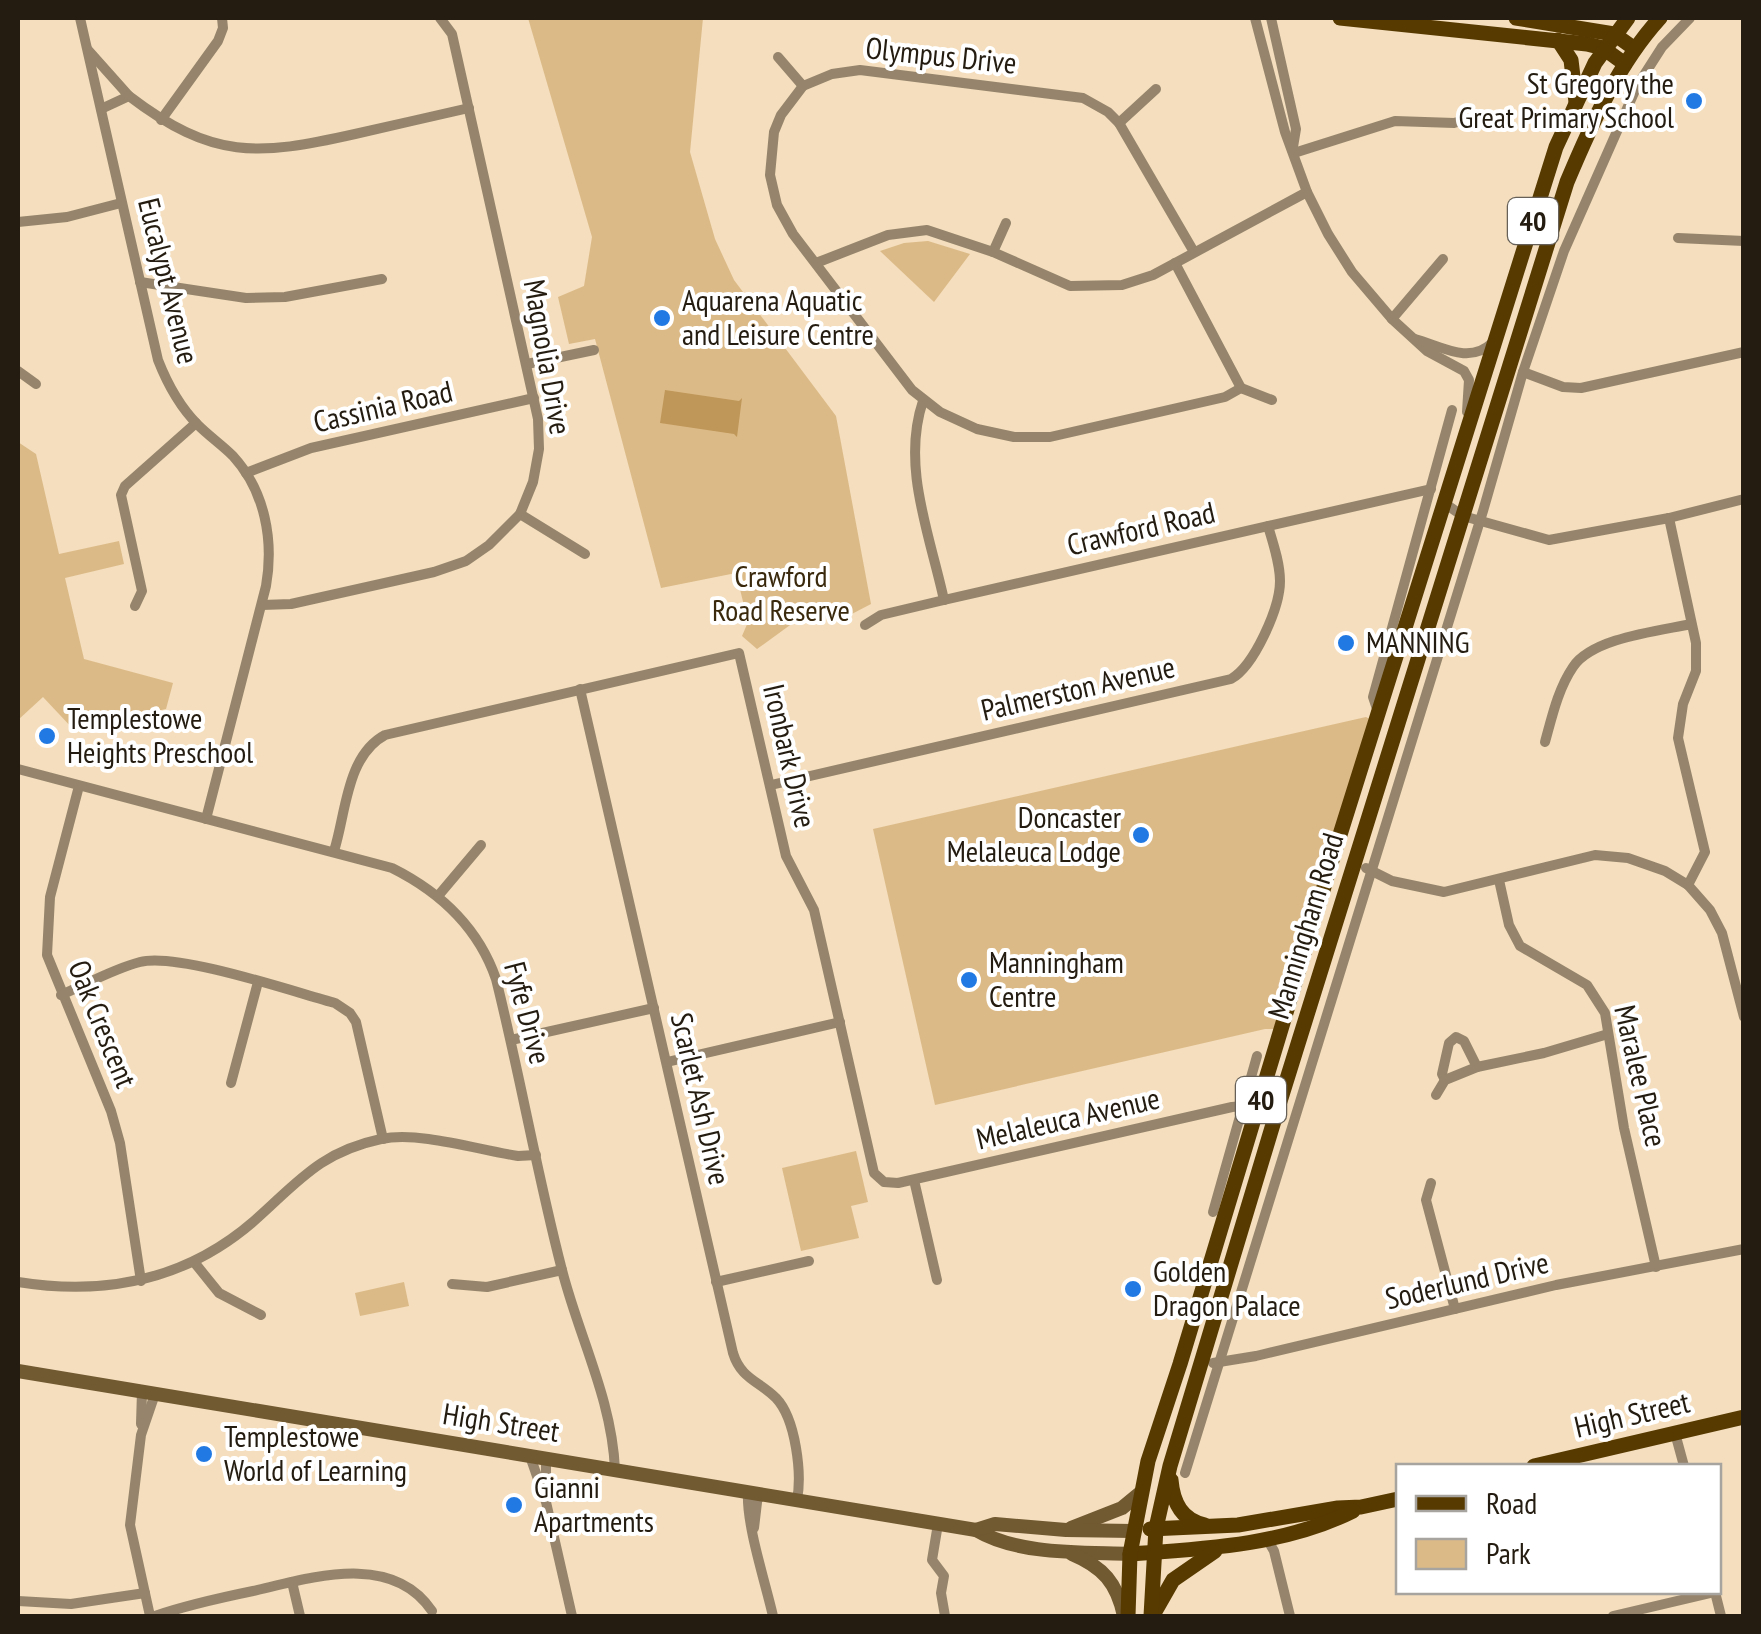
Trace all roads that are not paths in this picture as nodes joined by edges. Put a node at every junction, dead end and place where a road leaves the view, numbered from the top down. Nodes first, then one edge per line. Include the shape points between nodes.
1 (80, 18) edge
2 (222, 18) edge
3 (440, 18) edge
4 (1255, 18) edge
5 (1272, 18) edge
6 (1340, 18) edge
7 (1516, 18) edge
8 (1628, 18) edge
9 (1660, 18) edge
10 (1690, 18) edge
11 (1614, 34) junction
12 (1558, 40) junction
13 (1603, 48) junction
14 (87, 49) junction
15 (1636, 49) junction
16 (778, 57) dead end
17 (1625, 64) junction
18 (803, 86) junction
19 (1156, 90) dead end
20 (129, 96) junction
21 (1576, 102) junction
22 (469, 108) junction
23 (101, 109) junction
24 (1468, 119) dead end
25 (160, 120) junction
26 (1118, 123) junction
27 (1294, 150) junction
28 (1308, 192) junction
29 (121, 203) junction
30 (18, 222) edge
31 (1006, 223) dead end
32 (1553, 228) junction
33 (1678, 238) dead end
34 (1744, 242) edge
35 (1564, 251) junction
36 (993, 252) junction
37 (1194, 252) junction
38 (1443, 259) dead end
39 (1544, 259) junction
40 (816, 262) junction
41 (1175, 263) junction
42 (382, 279) dead end
43 (140, 282) junction
44 (1392, 319) junction
45 (1414, 339) junction
46 (1495, 341) junction
47 (594, 350) dead end
48 (1744, 352) edge
49 (527, 364) junction
50 (18, 370) edge
51 (1523, 372) junction
52 (1483, 378) junction
53 (36, 384) dead end
54 (1504, 386) junction
55 (1241, 388) junction
56 (534, 398) junction
57 (1272, 400) dead end
58 (922, 401) junction
59 (1452, 410) dead end
60 (196, 423) junction
61 (1464, 439) junction
62 (1457, 463) junction
63 (1436, 471) junction
64 (246, 474) junction
65 (1431, 488) junction
66 (1744, 499) edge
67 (1444, 503) junction
68 (520, 514) junction
69 (1462, 516) junction
70 (1669, 518) junction
71 (1480, 522) junction
72 (1268, 526) junction
73 (585, 554) dead end
74 (944, 600) junction
75 (262, 605) junction
76 (136, 606) dead end
77 (1691, 624) junction
78 (865, 625) dead end
79 (580, 689) junction
80 (1378, 712) junction
81 (1544, 742) dead end
82 (18, 770) edge
83 (770, 785) junction
84 (79, 786) junction
85 (206, 818) junction
86 (481, 846) dead end
87 (334, 852) junction
88 (1331, 864) junction
89 (1360, 873) junction
90 (1499, 880) junction
91 (1688, 885) junction
92 (438, 896) junction
93 (258, 982) junction
94 (62, 995) junction
95 (654, 1008) junction
96 (1744, 1017) edge
97 (840, 1022) junction
98 (1608, 1034) junction
99 (511, 1040) junction
100 (1257, 1056) dead end
101 (667, 1062) junction
102 (1477, 1067) junction
103 (1446, 1080) junction
104 (231, 1082) dead end
105 (1436, 1095) dead end
106 (1251, 1107) junction
107 (1277, 1111) junction
108 (383, 1139) junction
109 (536, 1155) junction
110 (874, 1172) joint
111 (914, 1180) junction
112 (1431, 1183) dead end
113 (1212, 1212) dead end
114 (1744, 1249) edge
115 (809, 1261) dead end
116 (194, 1262) junction
117 (1656, 1267) junction
118 (562, 1270) junction
119 (937, 1280) dead end
120 (140, 1281) junction
121 (18, 1282) edge
122 (716, 1282) junction
123 (452, 1284) dead end
124 (1454, 1309) junction
125 (261, 1315) dead end
126 (1210, 1362) junction
127 (18, 1371) edge
128 (148, 1393) junction
129 (1744, 1417) edge
130 (1676, 1433) junction
131 (538, 1458) junction
132 (1543, 1464) edge
133 (1684, 1464) edge
134 (615, 1470) junction
135 (1177, 1470) junction
136 (753, 1493) junction
137 (1139, 1494) junction
138 (1396, 1499) edge
139 (797, 1500) junction
140 (1361, 1508) junction
141 (938, 1524) junction
142 (1212, 1527) junction
143 (1156, 1528) junction
144 (976, 1530) junction
145 (1066, 1530) junction
146 (1133, 1531) junction
147 (1267, 1538) junction
148 (1223, 1547) junction
149 (1062, 1550) junction
150 (1154, 1552) junction
151 (1130, 1554) junction
152 (292, 1582) junction
153 (144, 1588) junction
154 (1706, 1594) edge
155 (18, 1601) edge
156 (432, 1611) dead end
157 (151, 1614) edge
158 (300, 1616) edge
159 (572, 1616) edge
160 (773, 1616) edge
161 (945, 1616) edge
162 (1126, 1616) edge
163 (1152, 1616) edge
164 (1290, 1616) edge
165 (1613, 1616) edge

1 - 14 street, Eucalypt Avenue
2 - 25 street via 218,40
3 - 22 street, Magnolia Drive via 452,34
4 - 27 street
5 - 27 street via 1296,129
6 - 12 main road
7 - 11 main road
8 - 11 main road, Manningham Road / 40
9 - 15 main road, Manningham Road / 40
10 - 35 street, Manningham Road via 1638,86
11 - 13 main road, Manningham Road / 40
11 - 15 main road
12 - 13 main road
12 - 21 main road via 1571,60
13 - 17 main road
13 - 21 main road, Manningham Road / 40
14 - 20 street
14 - 23 street, Eucalypt Avenue
15 - 17 main road, Manningham Road / 40
16 - 18 street
17 - 32 main road, Manningham Road / 40 via 1578,155
18 - 26 street, Olympus Drive via 860,70 1083,98
18 - 40 street via 774,132 770,175 784,220
19 - 26 street
20 - 23 street
20 - 25 street
21 - 46 main road, Manningham Road / 40
22 - 25 street via 270,150 200,140
22 - 49 street, Magnolia Drive
23 - 29 street, Eucalypt Avenue
24 - 27 street via 1394,122
26 - 37 street, Olympus Drive
27 - 28 street
28 - 37 street
28 - 44 street via 1338,252
29 - 30 street
29 - 43 street, Eucalypt Avenue
31 - 36 street
32 - 35 street
32 - 39 main road, Manningham Road / 40
33 - 34 street
35 - 39 street
35 - 51 street, Manningham Road
36 - 40 street via 947,234 908,230
36 - 41 street via 1085,287 1137,282
37 - 41 street
38 - 44 street
39 - 54 main road, Manningham Road / 40
40 - 58 street
41 - 55 street
42 - 43 street via 285,298
43 - 60 street, Eucalypt Avenue via 167,382
44 - 45 street
45 - 46 street via 1475,354
45 - 61 street via 1469,380
46 - 52 main road, Manningham Road / 40
47 - 49 street
48 - 51 street via 1581,388
49 - 56 street, Magnolia Drive
50 - 53 street
51 - 71 street, Manningham Road
52 - 54 main road
52 - 61 main road, Manningham Road / 40
54 - 69 main road, Manningham Road / 40
55 - 57 street
55 - 58 street via 1225,397 1032,438 977,429
56 - 64 street, Cassinia Road via 312,448
56 - 68 street, Magnolia Drive via 538,464
58 - 74 street via 914,464
59 - 63 street, Manningham Road
60 - 64 street, Eucalypt Avenue
60 - 76 street via 121,494 142,591
61 - 62 main road, Manningham Road / 40
62 - 63 street
62 - 67 main road, Manningham Road / 40
63 - 65 street, Manningham Road
64 - 75 street, Eucalypt Avenue via 268,537
65 - 72 street, Crawford Road
65 - 80 street, Manningham Road via 1373,698
66 - 70 street
67 - 69 street
67 - 80 main road, Manningham Road / 40
68 - 73 street
68 - 75 street, Magnolia Drive via 489,545 454,566
69 - 71 street
69 - 89 main road, Manningham Road / 40
70 - 71 street via 1549,540
70 - 77 street
71 - 89 street, Manningham Road
72 - 74 street, Crawford Road
72 - 83 street, Palmerston Avenue via 1279,593 1254,655 1231,679
74 - 78 street, Crawford Road via 880,615
75 - 85 street, Eucalypt Avenue
77 - 81 street via 1614,642 1575,662
77 - 91 street via 1696,671 1678,738 1705,852
79 - 83 street, Ironbark Drive via 739,653
79 - 87 street, Ironbark Drive via 378,739 355,771
79 - 95 street, Scarlet Ash Drive
80 - 88 main road, Manningham Road / 40
82 - 84 street, Fyfe Drive
83 - 97 street, Ironbark Drive via 786,856 814,910
84 - 85 street, Fyfe Drive
84 - 94 street, Oak Crescent via 47,916 47,955
85 - 87 street, Fyfe Drive
86 - 92 street
87 - 92 street, Fyfe Drive via 392,868
88 - 89 main road
88 - 106 main road, Manningham Road / 40
89 - 90 street via 1444,892
89 - 107 main road, Manningham Road / 40
89 - 126 street, Manningham Road
90 - 91 street via 1595,855 1628,858
90 - 98 street, Maralee Place via 1514,938 1528,953 1588,985
91 - 96 street via 1722,933
92 - 99 street, Fyfe Drive via 486,956
93 - 94 street via 153,960
93 - 104 street
93 - 108 street via 350,1012
94 - 120 street, Oak Crescent via 120,1143
95 - 99 street
95 - 101 street, Scarlet Ash Drive
97 - 101 street
97 - 110 street, Ironbark Drive
98 - 102 street
98 - 117 street, Maralee Place
99 - 109 street, Fyfe Drive
100 - 106 street, Manningham Road
101 - 122 street, Scarlet Ash Drive
102 - 103 street
102 - 103 street via 1456,1037 1449,1043
103 - 105 street
106 - 107 street, Melaleuca Avenue
106 - 111 street, Melaleuca Avenue
106 - 113 street, Manningham Road
106 - 137 main road, Manningham Road / 40
107 - 126 main road, Manningham Road / 40
108 - 109 street
108 - 116 street via 315,1164 235,1236
109 - 118 street, Fyfe Drive
110 - 111 street, Melaleuca Avenue via 884,1182
111 - 119 street
112 - 124 street via 1426,1200
114 - 117 street, Soderlund Drive
115 - 122 street
116 - 120 street
116 - 125 street via 218,1293
117 - 124 street, Soderlund Drive
118 - 123 street via 487,1287
118 - 134 street, Fyfe Drive via 597,1375
120 - 121 street via 93,1288
122 - 139 street, Scarlet Ash Drive via 736,1363 786,1413 799,1467
124 - 126 street, Soderlund Drive
126 - 135 main road, Manningham Road / 40
127 - 128 main road, High Street
128 - 131 main road, High Street
128 - 153 street via 130,1524
129 - 130 main road, High Street
130 - 132 main road, High Street
130 - 133 street
131 - 134 main road, High Street
131 - 159 street
134 - 136 main road, High Street
135 - 142 main road via 1172,1490 1180,1509
135 - 143 main road, Manningham Road / 40
136 - 139 main road, High Street
136 - 160 street
137 - 145 main road via 1122,1508
137 - 146 main road, Manningham Road / 40
138 - 140 main road, High Street
139 - 141 main road, High Street
140 - 142 main road, High Street
140 - 147 main road, High Street
141 - 144 main road, High Street
141 - 161 street via 932,1560 944,1576
142 - 143 main road, High Street
143 - 146 main road, High Street
143 - 150 main road, Manningham Road / 40
144 - 145 main road, High Street via 994,1524
144 - 149 main road, High Street via 994,1541
145 - 146 main road, High Street
146 - 151 main road, Manningham Road / 40
147 - 148 main road, High Street
147 - 164 street
148 - 150 main road, High Street
148 - 163 main road via 1172,1580
149 - 151 main road, High Street
149 - 162 main road via 1106,1574
150 - 151 main road, High Street
150 - 163 main road, Manningham Road / 40
151 - 162 main road, Manningham Road / 40
152 - 156 street via 335,1572 399,1582
152 - 157 street
152 - 158 street
153 - 155 street via 71,1604
153 - 157 street
154 - 165 street

